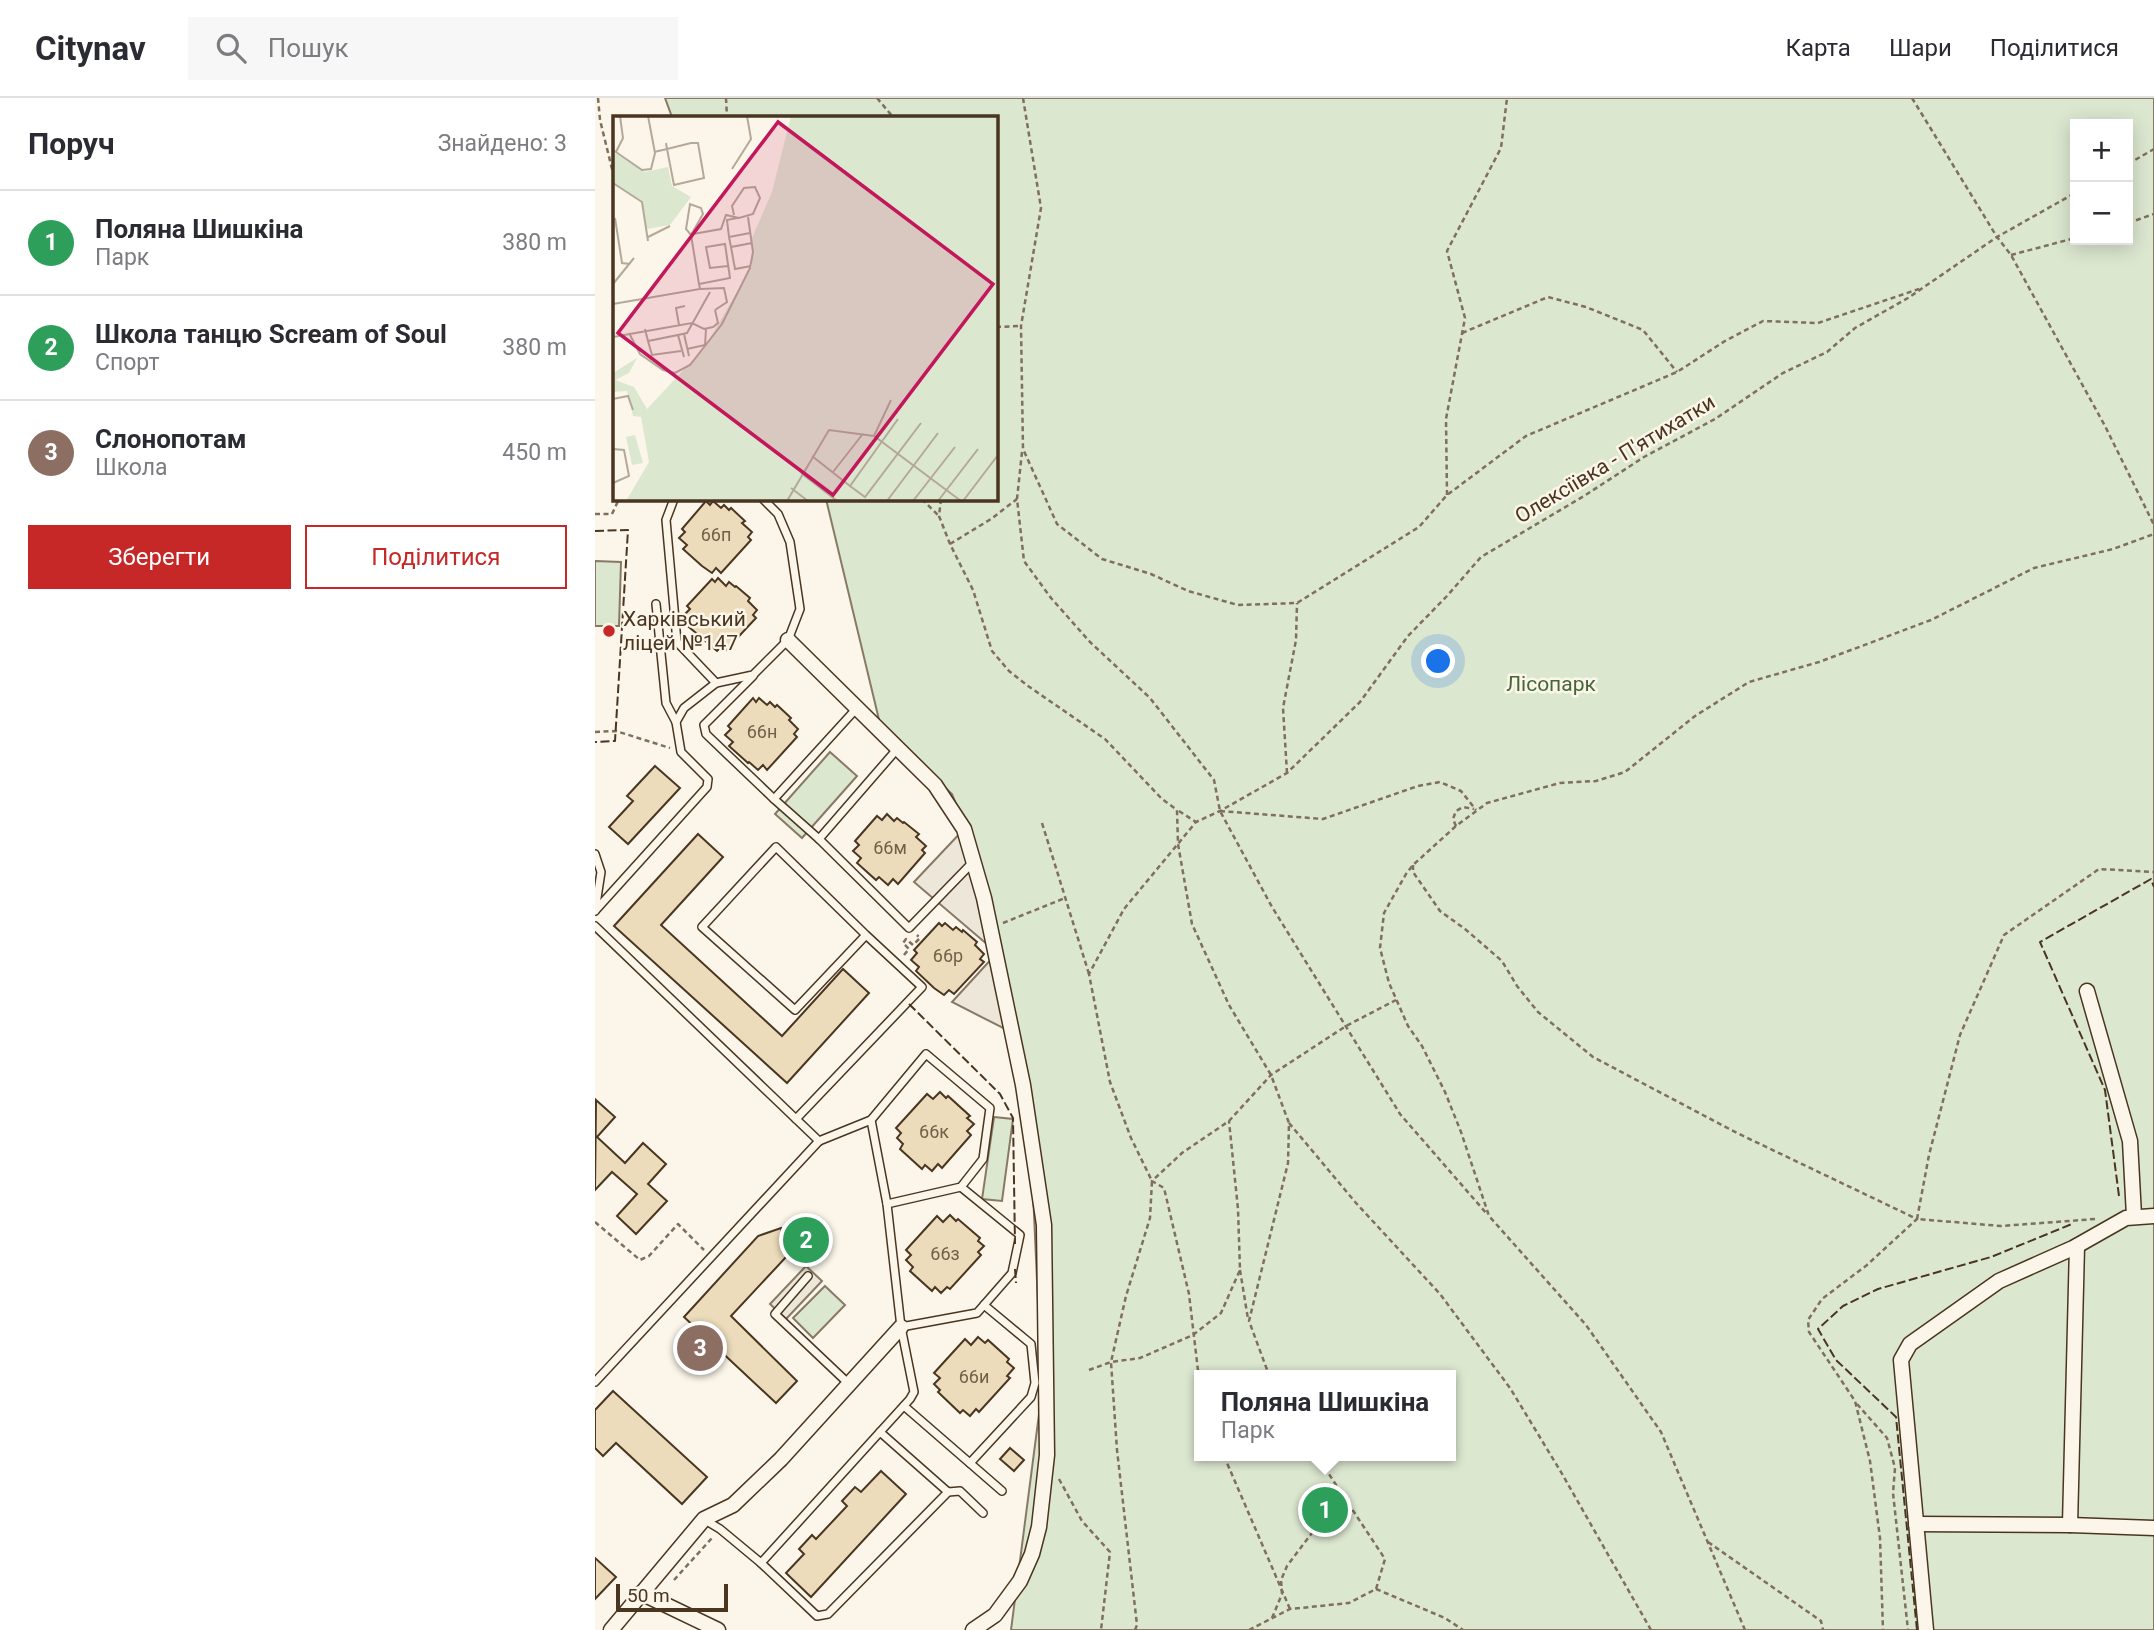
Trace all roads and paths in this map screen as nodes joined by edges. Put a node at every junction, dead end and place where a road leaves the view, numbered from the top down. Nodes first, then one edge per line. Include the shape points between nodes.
1 (598, 98) edge
2 (726, 98) edge
3 (877, 98) edge
4 (1023, 98) edge
5 (1507, 98) edge
6 (1912, 98) edge
7 (727, 116) edge
8 (892, 116) edge
9 (2154, 149) edge
10 (2133, 161) edge
11 (613, 173) edge
12 (2070, 196) edge
13 (2154, 214) edge
14 (2133, 221) edge
15 (1997, 237) junction
16 (2070, 239) edge
17 (2011, 255) junction
18 (1922, 288) junction
19 (1021, 326) junction
20 (997, 327) edge
21 (1462, 333) junction
22 (1677, 372) junction
23 (1023, 449) junction
24 (1447, 495) junction
25 (1017, 499) junction
26 (618, 500) edge
27 (674, 500) edge
28 (764, 500) edge
29 (923, 500) edge
30 (941, 500) edge
31 (595, 514) edge
32 (939, 516) junction
33 (2154, 525) edge
34 (2154, 534) edge
35 (950, 544) junction
36 (1297, 603) junction
37 (656, 604) dead end
38 (788, 640) junction
39 (753, 675) junction
40 (716, 683) junction
41 (856, 709) junction
42 (676, 722) junction
43 (595, 732) edge
44 (898, 748) junction
45 (681, 752) junction
46 (1287, 773) junction
47 (774, 799) junction
48 (1177, 810) junction
49 (1477, 810) junction
50 (1220, 811) junction
51 (1196, 822) junction
52 (1042, 823) dead end
53 (1456, 826) junction
54 (819, 839) junction
55 (1178, 844) junction
56 (595, 854) edge
57 (974, 860) junction
58 (1413, 865) junction
59 (2154, 872) edge
60 (1066, 897) junction
61 (595, 911) edge
62 (595, 926) edge
63 (990, 926) junction
64 (866, 935) junction
65 (913, 945) dead end
66 (901, 958) dead end
67 (1089, 974) junction
68 (2087, 991) dead end
69 (1396, 1000) junction
70 (1346, 1026) junction
71 (1271, 1075) junction
72 (796, 1119) junction
73 (871, 1120) junction
74 (1229, 1121) junction
75 (1289, 1123) junction
76 (819, 1141) junction
77 (1152, 1181) junction
78 (961, 1187) junction
79 (887, 1204) junction
80 (1489, 1216) junction
81 (2134, 1216) junction
82 (2154, 1216) edge
83 (2107, 1218) dead end
84 (1917, 1219) junction
85 (595, 1222) edge
86 (2077, 1246) junction
87 (713, 1258) junction
88 (1240, 1270) junction
89 (808, 1276) dead end
90 (984, 1305) junction
91 (1249, 1321) junction
92 (901, 1327) junction
93 (1193, 1335) junction
94 (1111, 1362) junction
95 (1090, 1370) dead end
96 (1198, 1370) edge
97 (1267, 1370) edge
98 (595, 1382) edge
99 (849, 1384) junction
100 (1855, 1401) junction
101 (904, 1406) junction
102 (880, 1432) junction
103 (1047, 1455) junction
104 (1226, 1461) edge
105 (1321, 1461) edge
106 (970, 1463) junction
107 (1002, 1491) dead end
108 (948, 1492) junction
109 (1343, 1492) junction
110 (983, 1513) dead end
111 (704, 1520) junction
112 (1916, 1524) junction
113 (2070, 1525) junction
114 (2154, 1528) edge
115 (720, 1529) junction
116 (1707, 1541) junction
117 (761, 1563) junction
118 (673, 1580) dead end
119 (1376, 1589) junction
120 (641, 1592) junction
121 (1282, 1594) junction
122 (1290, 1609) junction
123 (1272, 1618) junction
124 (611, 1630) edge
125 (718, 1630) edge
126 (973, 1630) edge
127 (1101, 1630) edge
128 (1135, 1630) edge
129 (1249, 1630) edge
130 (1463, 1630) edge
131 (1651, 1630) edge
132 (1745, 1630) edge
133 (1823, 1630) edge
134 (1883, 1630) edge
135 (1908, 1630) edge
136 (1926, 1630) edge

1 - 11 path
2 - 7 path
3 - 8 path
4 - 19 path via 1041,208
5 - 21 path via 1501,148 1447,251 1465,318
6 - 15 path
9 - 10 path
12 - 15 path, Олексіївка - П'ятихатки
13 - 14 path
15 - 17 path
15 - 18 path, Олексіївка - П'ятихатки
16 - 17 path
17 - 33 path
18 - 22 path via 1818,323 1763,321
18 - 46 path, Олексіївка - П'ятихатки via 1855,328 1826,352 1783,373 1715,419 1644,457 1481,558 1408,636 1360,702
19 - 20 path
19 - 23 path
21 - 22 path via 1548,298 1587,307 1643,330
21 - 24 path via 1446,419
22 - 24 path via 1526,436
23 - 25 path
23 - 36 path via 1057,524 1103,559 1238,605
24 - 36 path via 1419,527
25 - 35 path
25 - 50 path via 1024,561 1090,642 1150,698 1215,780
26 - 31 path via 611,514
27 - 40 lane via 666,520 677,642
28 - 38 lane via 778,514 790,542 800,608
29 - 32 path
30 - 32 path
32 - 35 path
34 - 49 path via 2034,568 1931,620 1819,662 1749,682 1695,716 1625,772 1597,781 1560,783 1487,803
35 - 48 path via 974,590 992,651 1009,671 1105,739
36 - 46 path via 1296,640 1283,708
37 - 42 lane via 666,703
38 - 39 lane
38 - 41 street
39 - 40 lane
39 - 47 lane via 704,725 706,734
40 - 42 lane via 684,708
41 - 44 street
41 - 47 lane
42 - 45 lane
43 - 45 path via 616,731
44 - 54 lane
44 - 57 street via 951,806
45 - 61 lane via 708,779 707,788
46 - 50 path, Олексіївка - П'ятихатки
47 - 54 lane
48 - 51 path
48 - 55 path
49 - 50 path via 1461,791 1440,782 1323,819
49 - 53 path
49 - 53 path via 1463,807 1456,811
50 - 51 path, Олексіївка - П'ятихатки
50 - 70 path via 1272,907
51 - 55 path
52 - 60 path
53 - 58 path
54 - 57 lane via 909,928
55 - 67 path via 1124,909
55 - 71 path via 1192,924 1229,1005
56 - 61 lane via 601,872
57 - 63 street
58 - 69 path via 1384,913 1380,948
58 - 84 path via 1413,872 1440,911 1502,961 1538,1012 1593,1057 1737,1133
59 - 84 path via 2099,869 2004,935 1960,1035
60 - 63 path
60 - 67 path
62 - 72 lane
63 - 103 street via 1023,1085 1044,1225
64 - 64 lane via 795,1010 702,927 776,847
64 - 72 lane via 922,987
65 - 66 path via 907,939 903,943 909,949
67 - 77 path via 1110,1082
68 - 81 street via 2130,1142
69 - 70 path
69 - 80 path via 1445,1092
70 - 71 path
70 - 80 path via 1400,1114
71 - 74 path
71 - 75 path
72 - 76 lane
73 - 76 lane
73 - 78 lane via 926,1054 990,1108 983,1159
73 - 79 lane
74 - 77 path via 1192,1145
74 - 88 path
75 - 91 path via 1288,1163
75 - 131 path via 1440,1294 1510,1388
76 - 87 lane
77 - 93 path via 1164,1188 1189,1294
77 - 94 path via 1150,1218
78 - 79 lane
78 - 90 lane via 1020,1235 1012,1273
79 - 92 lane
80 - 116 path via 1586,1325 1661,1432
81 - 82 street
81 - 86 street
83 - 84 path via 2001,1226
84 - 100 path via 1822,1299 1808,1320 1809,1332
85 - 87 path via 640,1260 678,1224
86 - 112 street via 1999,1281 1910,1344 1901,1360
86 - 113 street
87 - 98 lane
88 - 91 path
88 - 93 path via 1221,1313
89 - 99 lane via 775,1314
90 - 92 lane via 977,1313
90 - 106 lane via 1031,1344 1035,1383 1031,1397
91 - 97 path
92 - 99 street
92 - 101 lane via 914,1392
93 - 94 path via 1140,1358
93 - 96 path
94 - 95 path
94 - 128 path
99 - 111 street via 733,1505
100 - 134 path via 1870,1461 1880,1538
100 - 135 path via 1887,1438 1895,1468 1893,1493
101 - 102 lane
101 - 106 lane
102 - 108 lane
102 - 117 lane
103 - 126 street via 1032,1554 1020,1581 995,1615
103 - 127 path via 1081,1521 1110,1552
104 - 121 path
105 - 109 path
106 - 107 lane
108 - 110 lane via 960,1491
108 - 117 lane via 828,1614 817,1616
109 - 119 path via 1385,1559
109 - 121 path via 1287,1566
111 - 115 lane
111 - 120 street
112 - 113 street
112 - 136 street
113 - 114 street
115 - 117 lane
115 - 118 path
116 - 132 path
116 - 133 path via 1821,1621
119 - 122 path via 1349,1603
119 - 130 path
120 - 124 street
120 - 125 street
121 - 122 path
121 - 123 path
122 - 123 path
123 - 129 path

